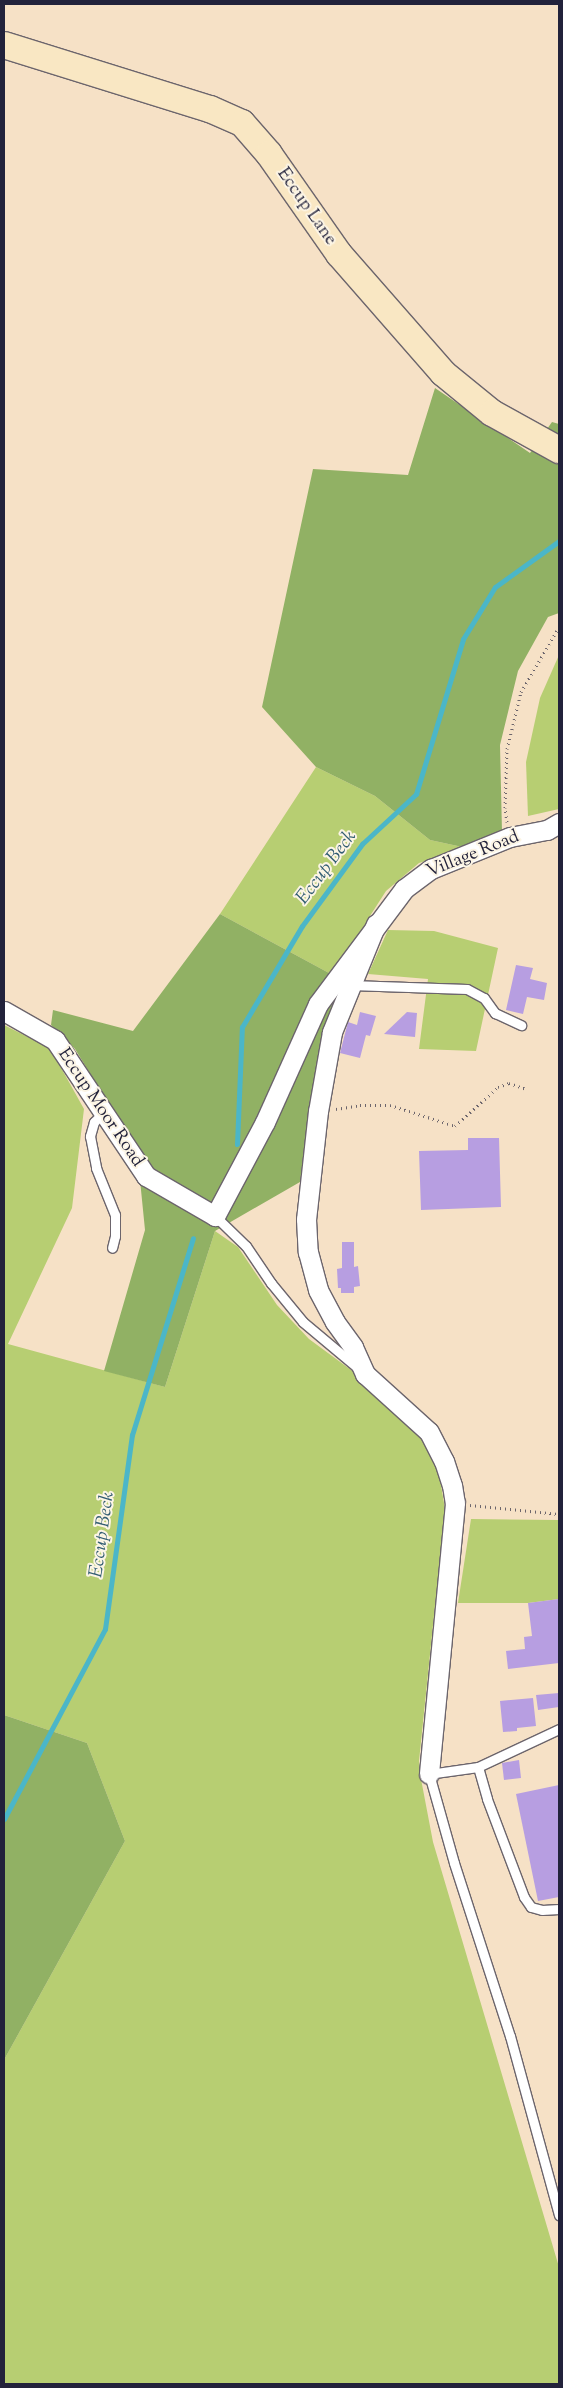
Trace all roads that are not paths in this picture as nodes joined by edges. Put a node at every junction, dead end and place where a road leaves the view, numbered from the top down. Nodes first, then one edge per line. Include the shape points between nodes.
1 (4, 45) edge
2 (559, 450) edge
3 (559, 823) edge
4 (376, 924) junction
5 (350, 985) junction
6 (4, 1011) edge
7 (521, 1025) dead end
8 (103, 1113) junction
9 (215, 1216) junction
10 (112, 1248) dead end
11 (365, 1374) junction
12 (559, 1729) edge
13 (478, 1767) junction
14 (429, 1774) junction
15 (559, 1908) edge
16 (559, 2215) edge

1 - 2 street, Eccup Lane via 210,109 242,123 269,154 339,254 442,373 492,413
3 - 4 street, Village Road via 547,830 510,837 431,869 404,889
4 - 5 street
4 - 9 street via 318,1004 265,1122
5 - 7 lane via 466,988 484,998 495,1013
5 - 11 street via 332,1032 318,1111 306,1219 308,1252 318,1290 353,1347
6 - 8 street, Eccup Moor Road via 54,1040
8 - 9 street, Eccup Moor Road via 146,1176
8 - 10 lane via 94,1122 90,1136 96,1168 114,1215
9 - 11 lane, Eccup Moor Road via 246,1246 303,1322
11 - 14 street via 429,1432 444,1461 455,1503
12 - 13 lane
13 - 14 lane
13 - 15 lane via 524,1897 532,1907 542,1910
14 - 16 lane via 510,2036

